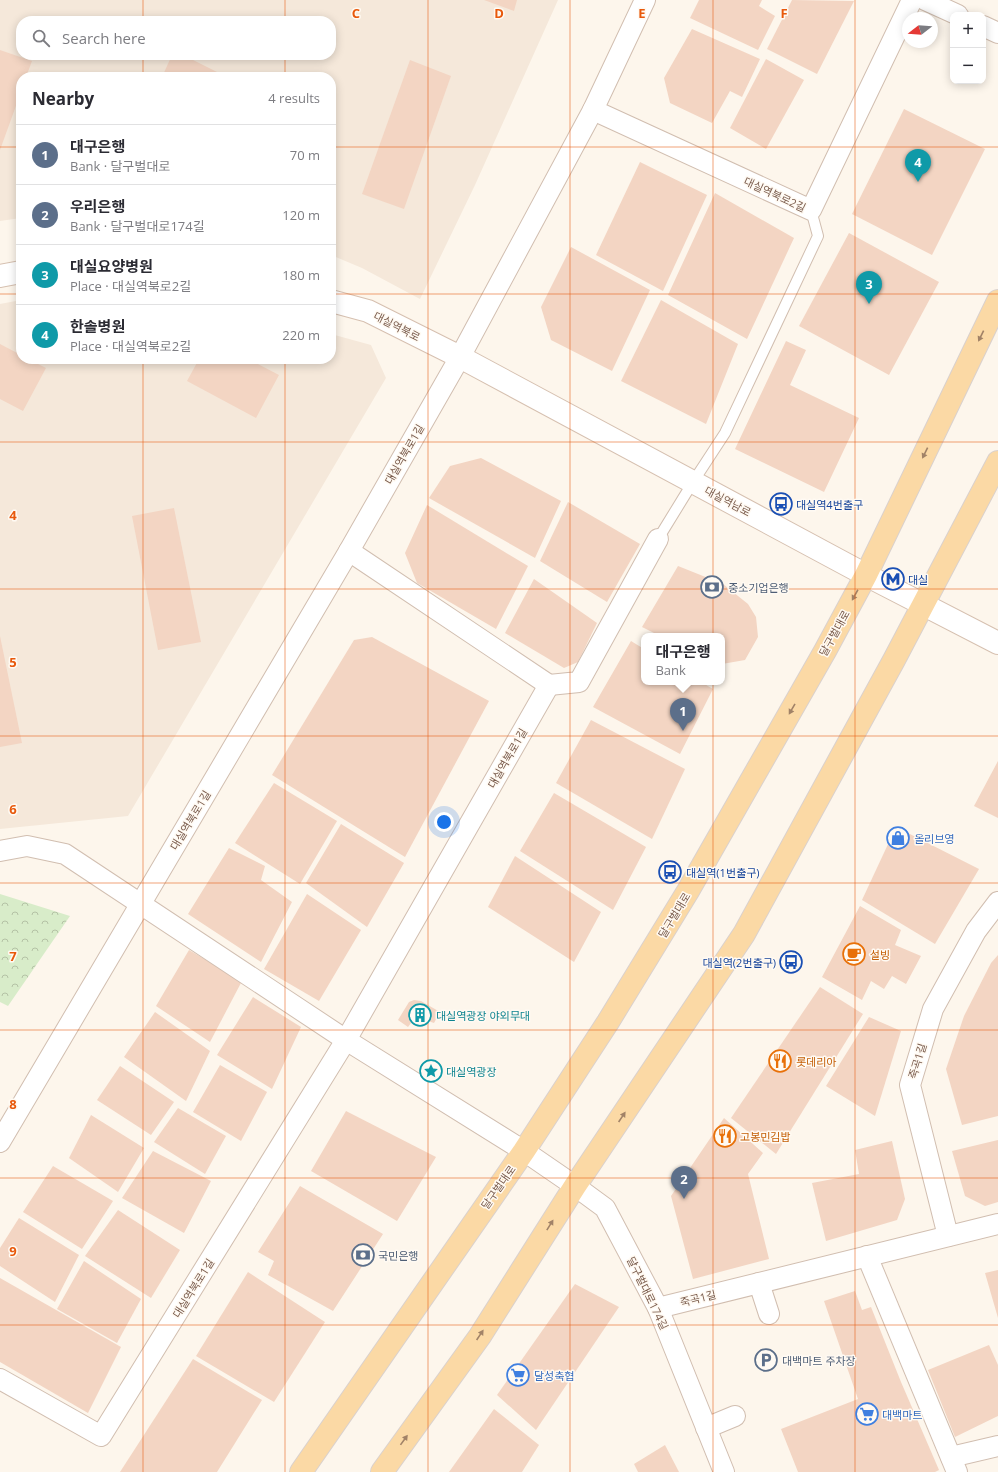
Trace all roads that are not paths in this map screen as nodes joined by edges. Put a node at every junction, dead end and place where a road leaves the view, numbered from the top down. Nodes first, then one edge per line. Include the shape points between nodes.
1 (645, 0) edge
2 (912, 0) edge
3 (924, 0) edge
4 (951, 12) edge
5 (986, 27) edge
6 (998, 33) edge
7 (593, 110) junction
8 (810, 210) junction
9 (16, 273) edge
10 (0, 276) edge
11 (998, 301) edge
12 (336, 302) edge
13 (460, 357) junction
14 (998, 462) edge
15 (693, 482) junction
16 (658, 539) joint
17 (349, 551) junction
18 (866, 575) junction
19 (923, 605) junction
20 (998, 643) edge
21 (549, 685) junction
22 (0, 851) edge
23 (998, 902) edge
24 (141, 903) junction
25 (346, 1040) junction
26 (0, 1142) edge
27 (524, 1151) junction
28 (575, 1186) junction
29 (998, 1224) edge
30 (948, 1236) junction
31 (867, 1256) junction
32 (759, 1283) junction
33 (658, 1308) junction
34 (770, 1314) dead end
35 (0, 1379) edge
36 (735, 1416) dead end
37 (706, 1428) junction
38 (998, 1446) edge
39 (954, 1465) edge
40 (301, 1472) edge
41 (382, 1472) edge
42 (724, 1472) edge

1 - 7 street
2 - 8 street, 대실역북로2길
3 - 4 street
5 - 6 street
7 - 8 street, 대실역북로2길
7 - 13 street
8 - 15 lane via 818,236 725,433
9 - 10 street
11 -> 18 main road, 달구벌대로
12 - 13 street, 대실역북로 via 368,311
13 - 15 street, 대실역남로
13 - 17 street, 대실역북로1길
14 - 19 main road
15 - 16 lane
15 - 18 street, 대실역남로
16 - 21 street via 579,682
17 - 21 street
17 - 24 street, 대실역북로1길
18 - 19 street, 대실역남로
18 -> 27 main road, 달구벌대로 via 688,891 608,1022
19 - 20 street, 대실역남로
28 -> 19 main road via 744,934
21 - 25 street, 대실역북로1길
22 - 24 street via 27,846 65,854
23 - 30 street, 죽곡1길 via 976,931 934,1009 910,1085
24 - 25 street
24 - 26 street, 대실역북로1길
25 - 27 street, 달구벌대로174길
25 - 35 street, 대실역북로1길 via 101,1436
27 - 28 street, 달구벌대로174길
27 - 40 main road, 달구벌대로
28 - 33 street, 달구벌대로174길 via 605,1208
41 -> 28 main road via 480,1336
29 - 30 street, 죽곡1길
30 - 31 street, 죽곡1길
31 - 32 street, 죽곡1길
31 - 39 street
32 - 33 street, 죽곡1길
32 - 34 street
33 - 37 street, 달구벌대로174길
36 - 37 street
37 - 42 street, 달구벌대로174길
38 - 39 street

